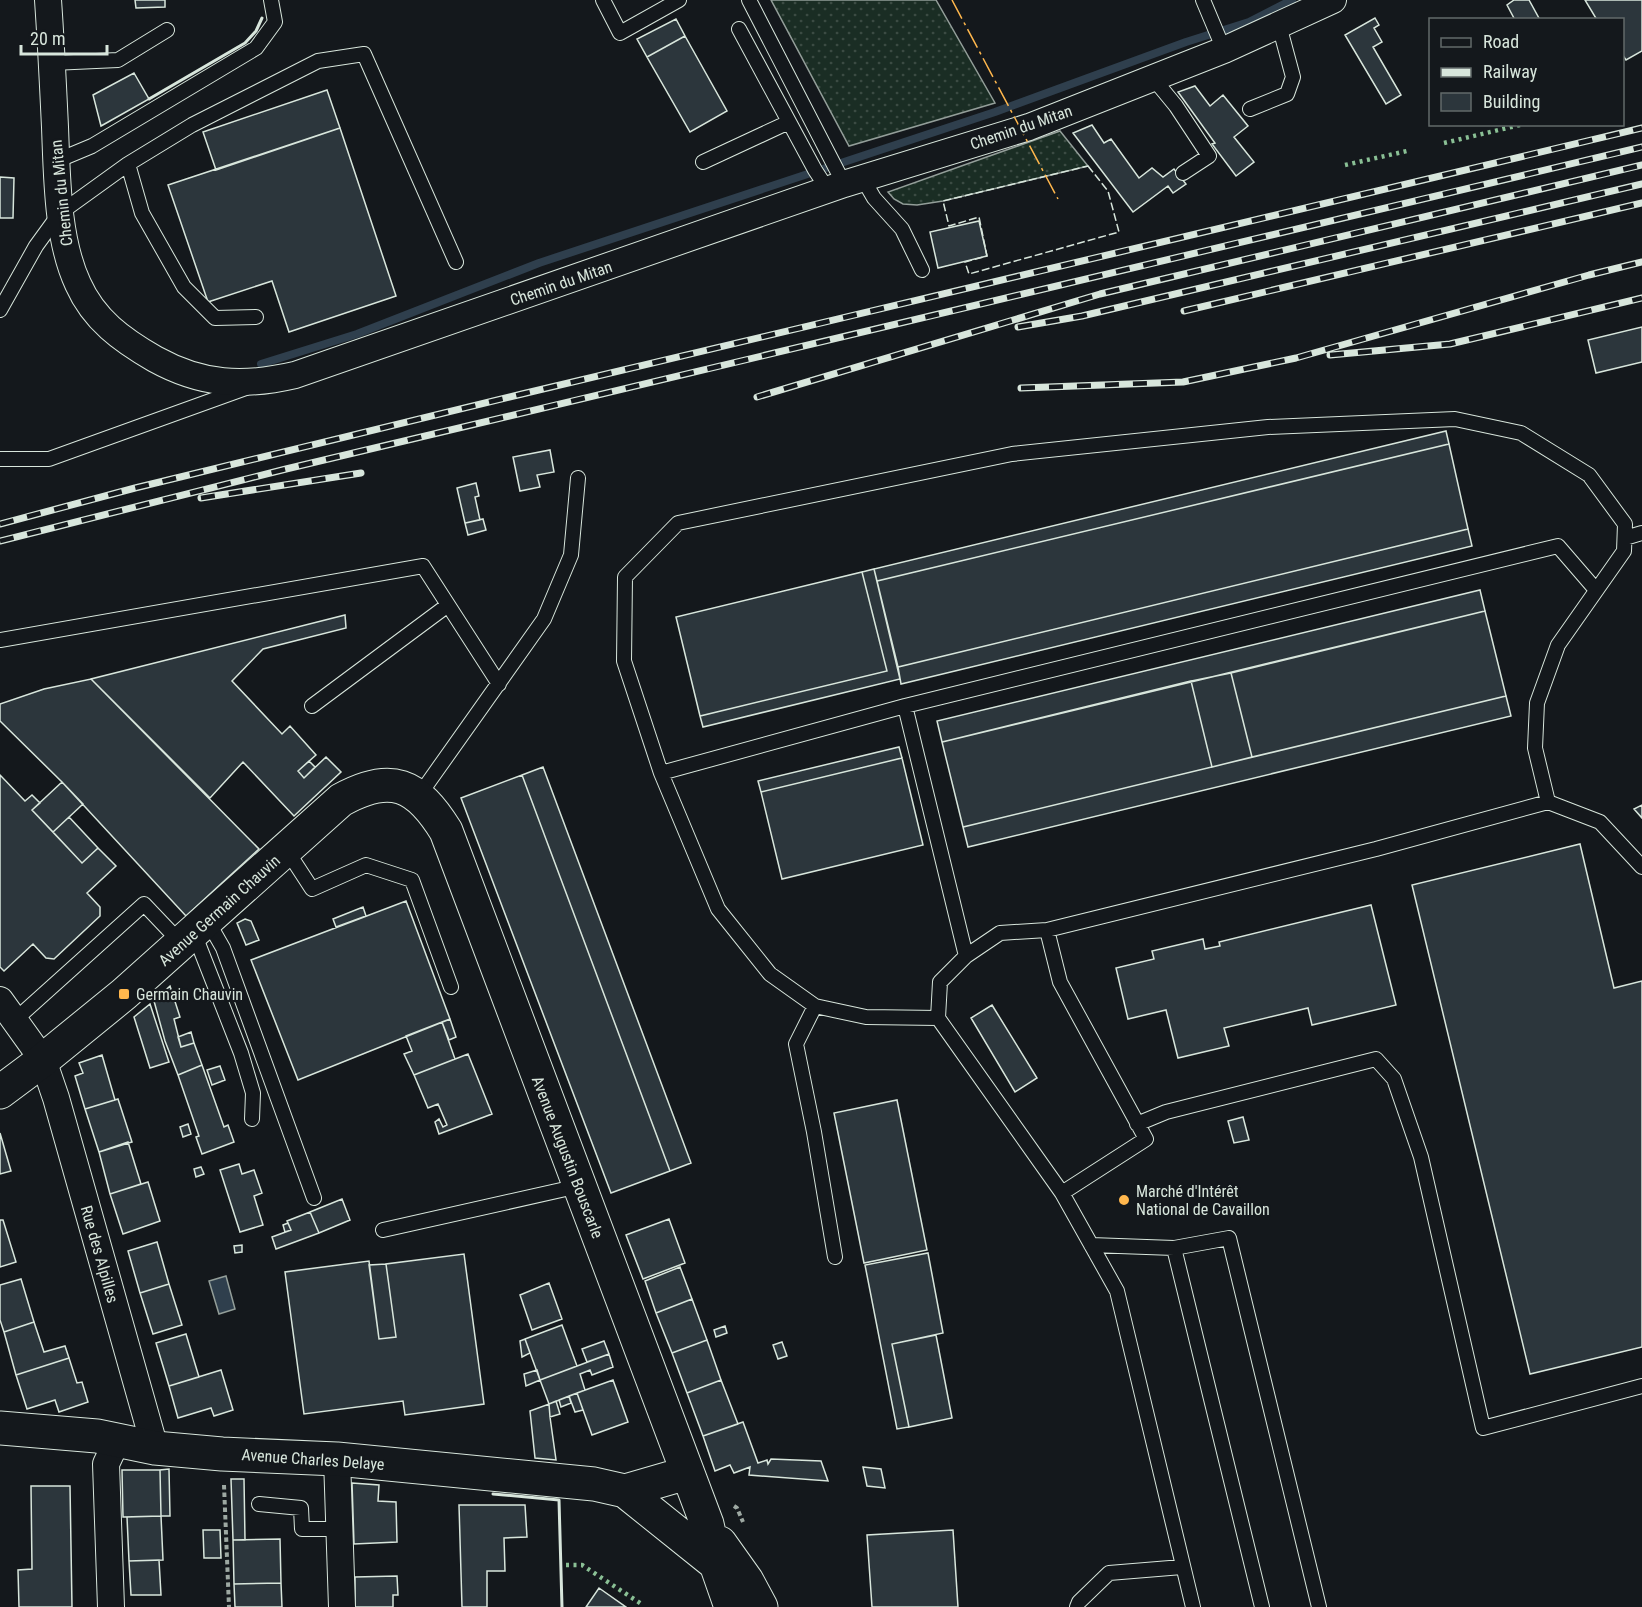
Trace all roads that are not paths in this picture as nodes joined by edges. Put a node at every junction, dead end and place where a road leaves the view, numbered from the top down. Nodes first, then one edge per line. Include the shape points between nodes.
1 (48, 0) edge
2 (271, 0) edge
3 (603, 0) edge
4 (679, 0) edge
5 (748, 0) edge
6 (1203, 0) edge
7 (1333, 0) edge
8 (1279, 25) junction
9 (739, 29) dead end
10 (167, 30) dead end
11 (1224, 50) junction
12 (52, 63) junction
13 (1153, 78) junction
14 (1250, 109) dead end
15 (789, 122) junction
16 (56, 161) junction
17 (704, 162) dead end
18 (128, 164) junction
19 (1182, 173) dead end
20 (845, 184) junction
21 (60, 213) junction
22 (456, 262) dead end
23 (922, 270) dead end
24 (0, 310) edge
25 (256, 317) dead end
26 (265, 382) junction
27 (0, 459) edge
28 (579, 478) dead end
29 (1642, 533) edge
30 (1624, 538) junction
31 (1596, 590) junction
32 (448, 605) junction
33 (0, 640) edge
34 (499, 684) junction
35 (312, 706) dead end
36 (905, 706) junction
37 (661, 773) junction
38 (418, 796) junction
39 (1548, 802) junction
40 (286, 849) junction
41 (1642, 867) edge
42 (1047, 930) junction
43 (194, 932) junction
44 (966, 956) junction
45 (451, 987) dead end
46 (815, 1006) junction
47 (7, 1010) edge
48 (938, 1018) junction
49 (43, 1060) junction
50 (0, 1092) edge
51 (252, 1119) dead end
52 (1137, 1124) junction
53 (579, 1186) junction
54 (1062, 1193) junction
55 (314, 1198) dead end
56 (383, 1230) dead end
57 (1091, 1245) junction
58 (1174, 1248) junction
59 (835, 1257) dead end
60 (1642, 1386) edge
61 (0, 1428) edge
62 (122, 1440) junction
63 (154, 1448) junction
64 (338, 1459) junction
65 (687, 1473) junction
66 (625, 1491) junction
67 (259, 1504) dead end
68 (707, 1524) junction
69 (340, 1529) junction
70 (716, 1564) junction
71 (1182, 1567) junction
72 (111, 1607) edge
73 (342, 1607) edge
74 (731, 1607) edge
75 (761, 1607) edge
76 (1077, 1607) edge
77 (1193, 1607) edge
78 (1262, 1607) edge
79 (1318, 1607) edge

1 - 12 street, Chemin du Mitan
2 - 16 lane via 275,22 256,48 92,146
3 - 4 lane via 620,33
5 - 20 lane
6 - 11 lane
7 - 8 street, Chemin du Mitan
8 - 11 street, Chemin du Mitan
8 - 14 lane via 1293,77 1287,93
9 - 15 lane
10 - 12 lane via 118,60
11 - 13 street, Chemin du Mitan
12 - 16 street, Chemin du Mitan
13 - 19 lane via 1209,156
13 - 20 street, Chemin du Mitan via 1029,127
15 - 17 lane
15 - 20 lane
16 - 21 street, Chemin du Mitan
18 - 21 lane
18 - 22 lane via 192,125 318,61 364,54
18 - 25 lane via 142,213 184,287 214,318
20 - 23 lane via 874,198 902,230
20 - 26 street, Chemin du Mitan via 295,375
21 - 24 lane via 36,246
21 - 26 street, Chemin du Mitan via 78,285 101,320 127,343 177,371 220,382
26 - 27 lane via 50,459
28 - 34 lane via 571,555 544,620
29 - 30 lane
30 - 31 lane via 1624,551
30 - 37 lane via 1625,524 1589,475 1521,433 1455,419 1268,428 1012,454 678,523 625,577 624,661
31 - 36 lane via 1558,546
31 - 39 lane via 1558,645 1537,703 1535,748
32 - 33 lane via 423,566
32 - 34 lane
32 - 35 lane
34 - 38 lane
36 - 37 lane
36 - 44 lane
37 - 46 lane via 718,909 770,974
38 - 40 street, Avenue Germain Chauvin via 392,785 360,789 341,800
38 - 53 street, Avenue Augustin Bouscarle via 446,831
39 - 41 lane via 1600,822
39 - 42 lane
40 - 43 street, Avenue Germain Chauvin
40 - 45 lane via 312,889 366,865 412,880
42 - 44 lane via 1000,933
42 - 52 lane via 1060,982
43 - 47 lane via 144,904
43 - 49 street, Avenue Germain Chauvin
43 - 51 lane via 241,1053 253,1093
43 - 55 lane via 223,948
44 - 48 lane via 940,982
46 - 48 lane via 866,1017
46 - 59 lane via 796,1044
47 - 49 street, Rue des Alpilles
48 - 54 lane
49 - 50 street, Avenue Germain Chauvin
49 - 63 street, Rue des Alpilles
52 - 54 lane via 1146,1139
52 - 60 lane via 1166,1112 1376,1059 1394,1079 1421,1157 1482,1428
53 - 56 lane
53 - 65 street, Avenue Augustin Bouscarle
54 - 57 lane
57 - 58 lane
57 - 71 lane via 1117,1292
58 - 78 lane
58 - 79 lane via 1229,1238
61 - 62 street, Avenue Charles Delaye
62 - 63 street, Avenue Charles Delaye
62 - 72 street via 106,1464
63 - 64 street, Avenue Charles Delaye
64 - 66 street, Avenue Charles Delaye via 574,1481
64 - 69 street
65 - 66 street, Avenue Charles Delaye
65 - 68 street, Avenue Augustin Bouscarle
66 - 70 street, Avenue Charles Delaye
67 - 69 lane via 301,1508 302,1529
68 - 70 street
68 - 75 street
69 - 73 street
70 - 74 street
71 - 76 lane via 1109,1573
71 - 77 lane

